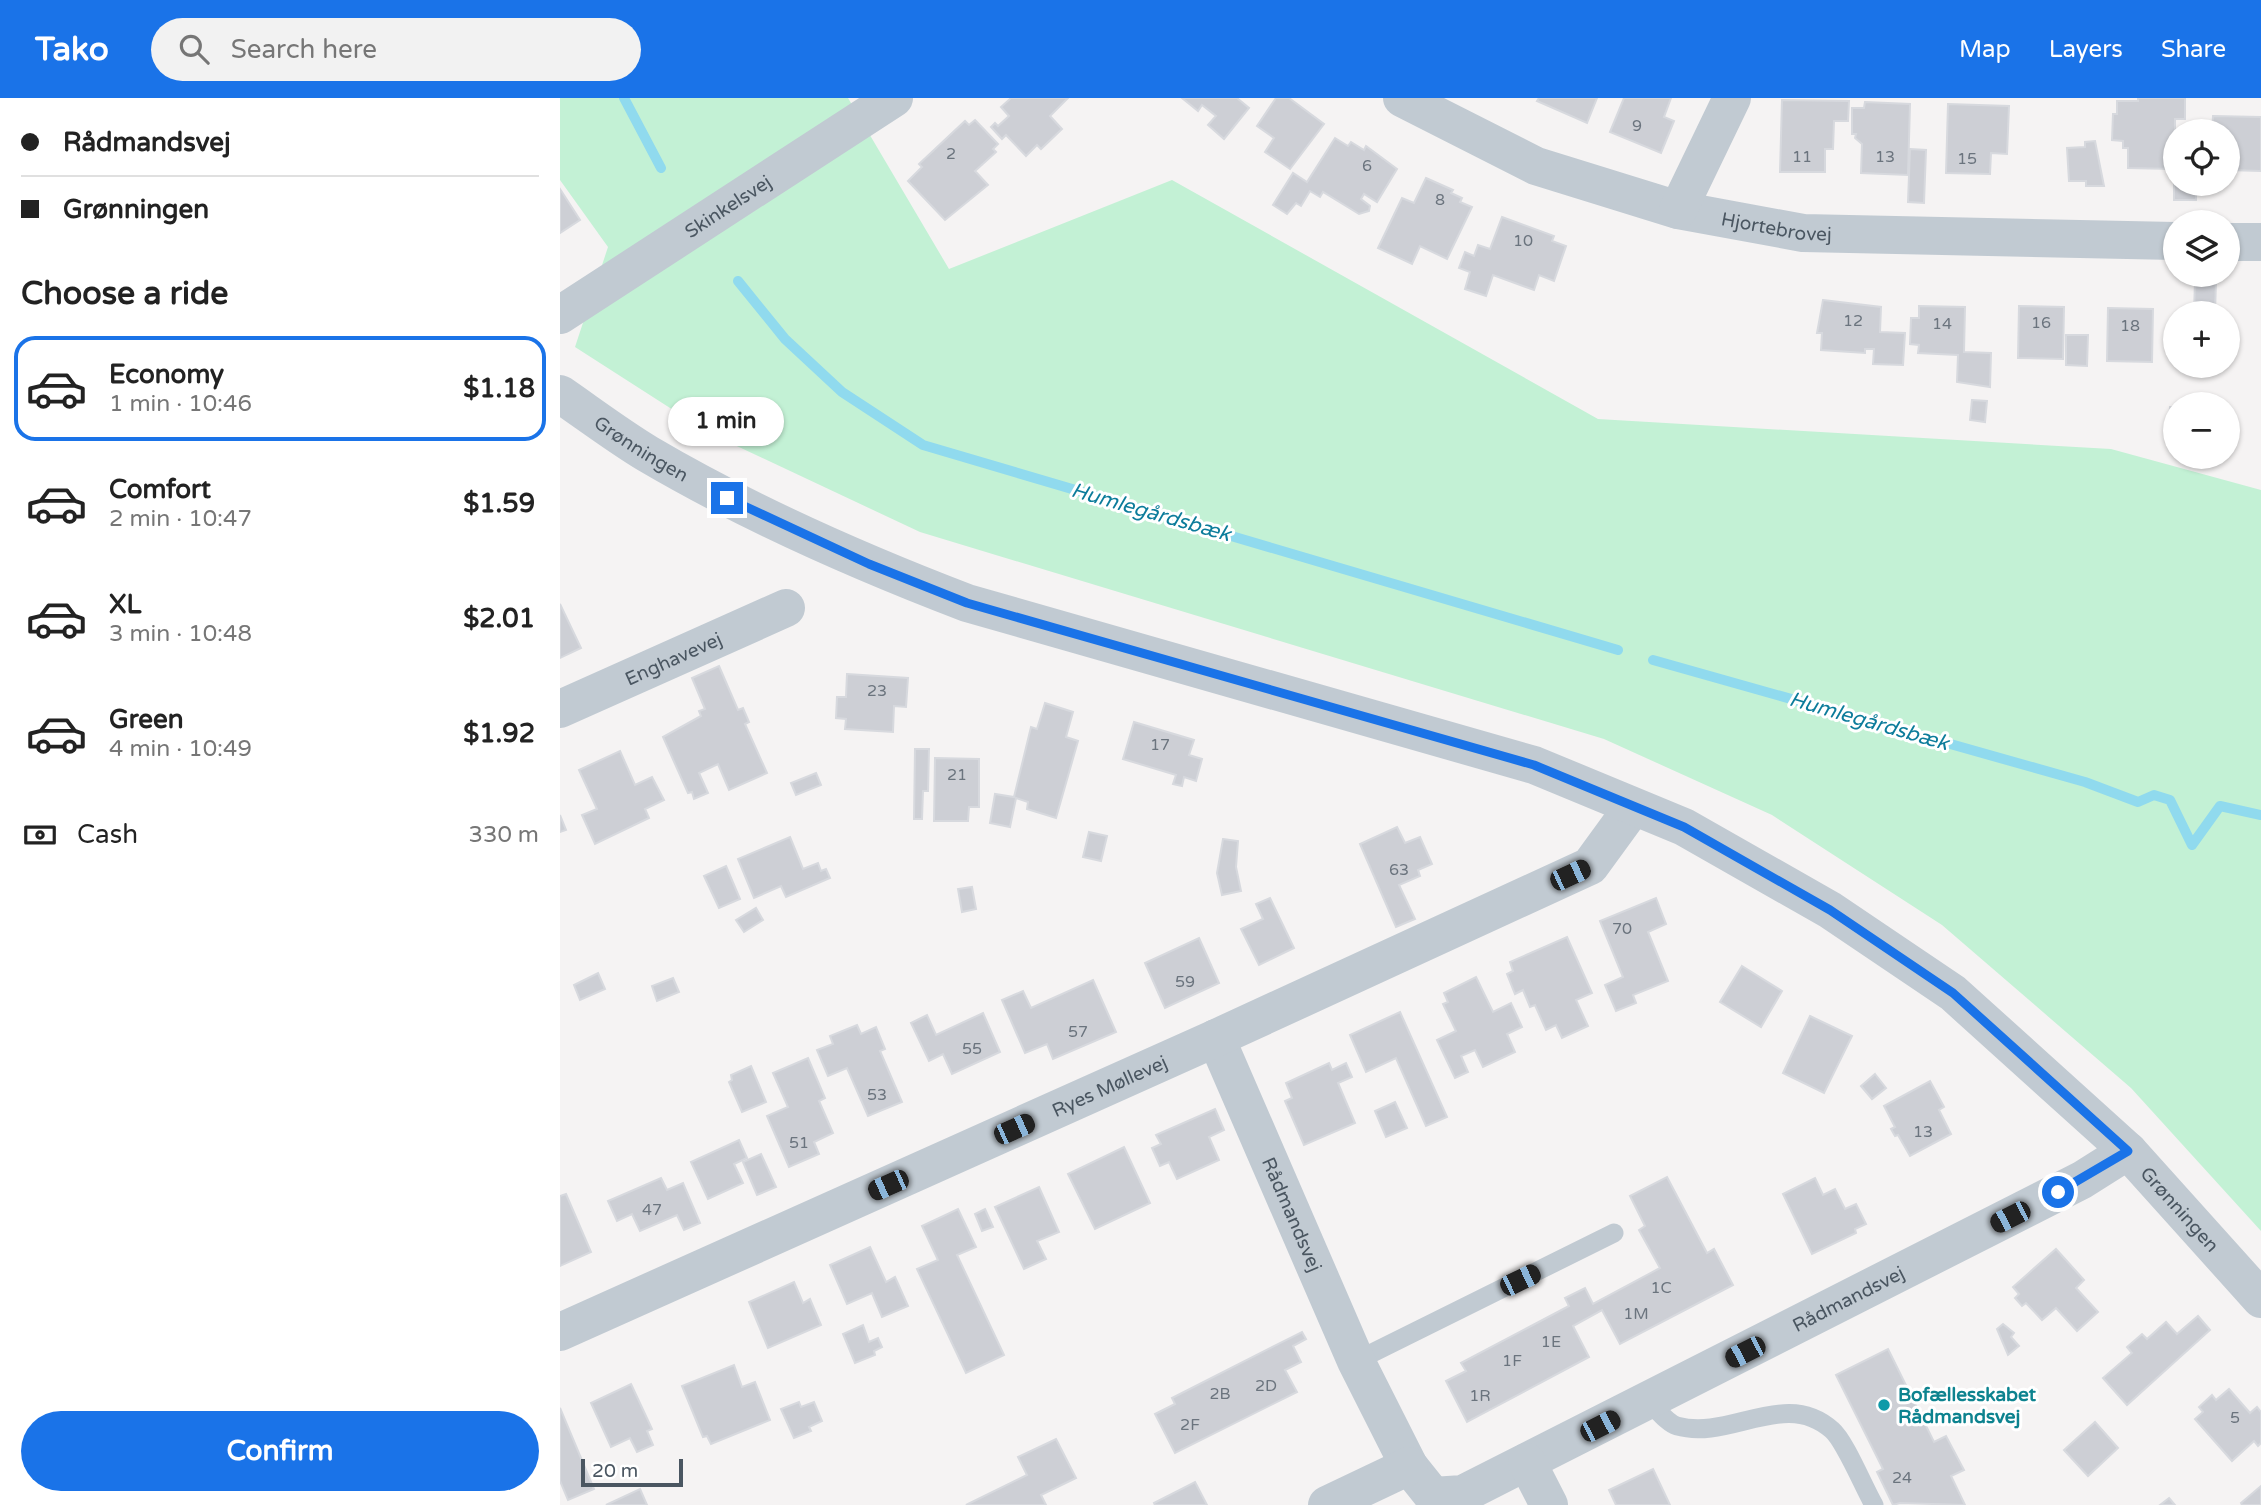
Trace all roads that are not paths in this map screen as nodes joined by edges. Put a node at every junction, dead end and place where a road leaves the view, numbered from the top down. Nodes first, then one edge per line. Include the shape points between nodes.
1 (894, 98) edge
2 (1402, 98) edge
3 (1732, 98) edge
4 (1678, 210) junction
5 (2163, 241) edge
6 (2240, 242) edge
7 (2261, 242) edge
8 (560, 315) edge
9 (560, 394) edge
10 (786, 608) dead end
11 (560, 709) edge
12 (1633, 807) junction
13 (1216, 1038) junction
14 (2128, 1151) junction
15 (1614, 1233) dead end
16 (2261, 1299) edge
17 (560, 1332) edge
18 (1356, 1361) junction
19 (1649, 1402) junction
20 (1527, 1462) junction
21 (1409, 1466) junction
22 (1327, 1505) edge
23 (1549, 1505) edge
24 (1874, 1505) edge

1 - 8 street, Skinkelsvej
2 - 4 street, Hjortebrovej via 1536,166
3 - 4 street
4 - 5 street, Hjortebrovej via 1803,233
6 - 7 street
9 - 12 street, Grønningen via 646,453 747,509 967,603 1534,765
10 - 11 street, Enghavevej
12 - 13 street, Ryes Møllevej via 1590,866
12 - 14 street, Grønningen via 1684,827 1830,910 1953,993
13 - 17 street, Ryes Møllevej
13 - 18 street, Rådmandsvej
14 - 16 street, Grønningen
14 - 19 street, Rådmandsvej via 2082,1180
15 - 18 lane
18 - 21 street, Rådmandsvej
19 - 20 street, Rådmandsvej
19 - 24 lane via 1675,1426 1702,1429 1788,1412 1813,1417 1834,1431
20 - 21 street, Rådmandsvej via 1463,1494 1433,1496
20 - 23 street
21 - 22 street

